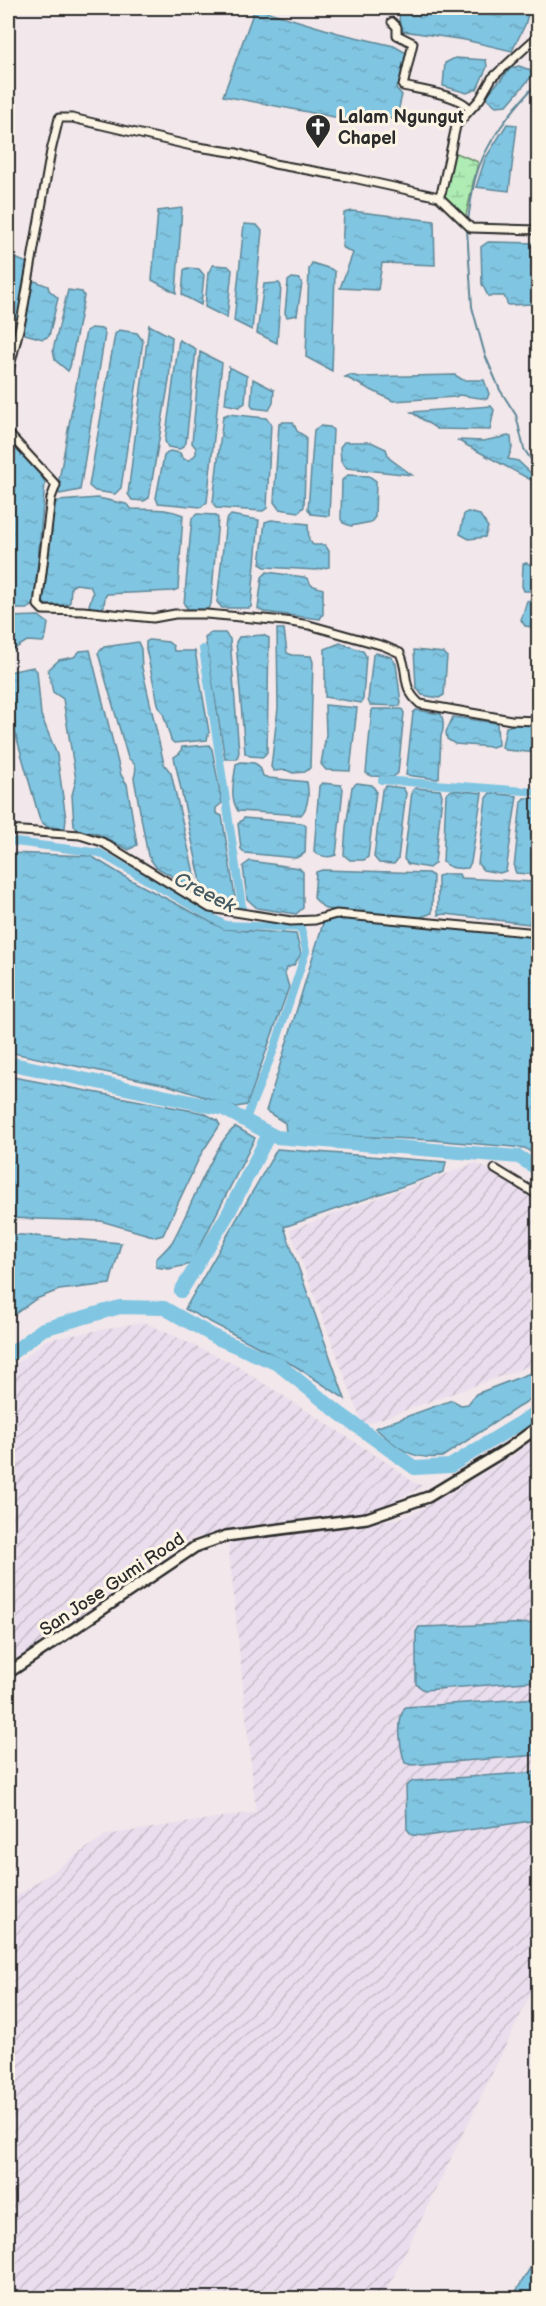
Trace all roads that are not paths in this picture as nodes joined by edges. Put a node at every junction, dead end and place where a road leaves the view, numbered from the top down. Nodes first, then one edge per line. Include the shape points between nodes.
1 (392, 22) dead end
2 (538, 36) edge
3 (470, 110) junction
4 (439, 196) junction
5 (538, 230) edge
6 (8, 375) edge
7 (8, 433) edge
8 (538, 722) edge
9 (8, 830) edge
10 (538, 933) edge
11 (495, 1168) dead end
12 (538, 1195) edge
13 (538, 1427) edge
14 (8, 1673) edge

1 - 3 street via 397,35 413,43 403,86 465,103
2 - 3 street via 492,78
3 - 4 street via 456,126
4 - 5 street via 471,228
4 - 6 street via 59,118
7 - 8 street via 56,485 51,498 38,605 42,610 153,618 206,614 309,625 400,653 407,688 420,704
9 - 10 street via 80,836 102,842 210,908 291,921 336,914
11 - 12 street
13 - 14 street, San Jose Gumi Road via 428,1497 367,1518 226,1536 195,1547

